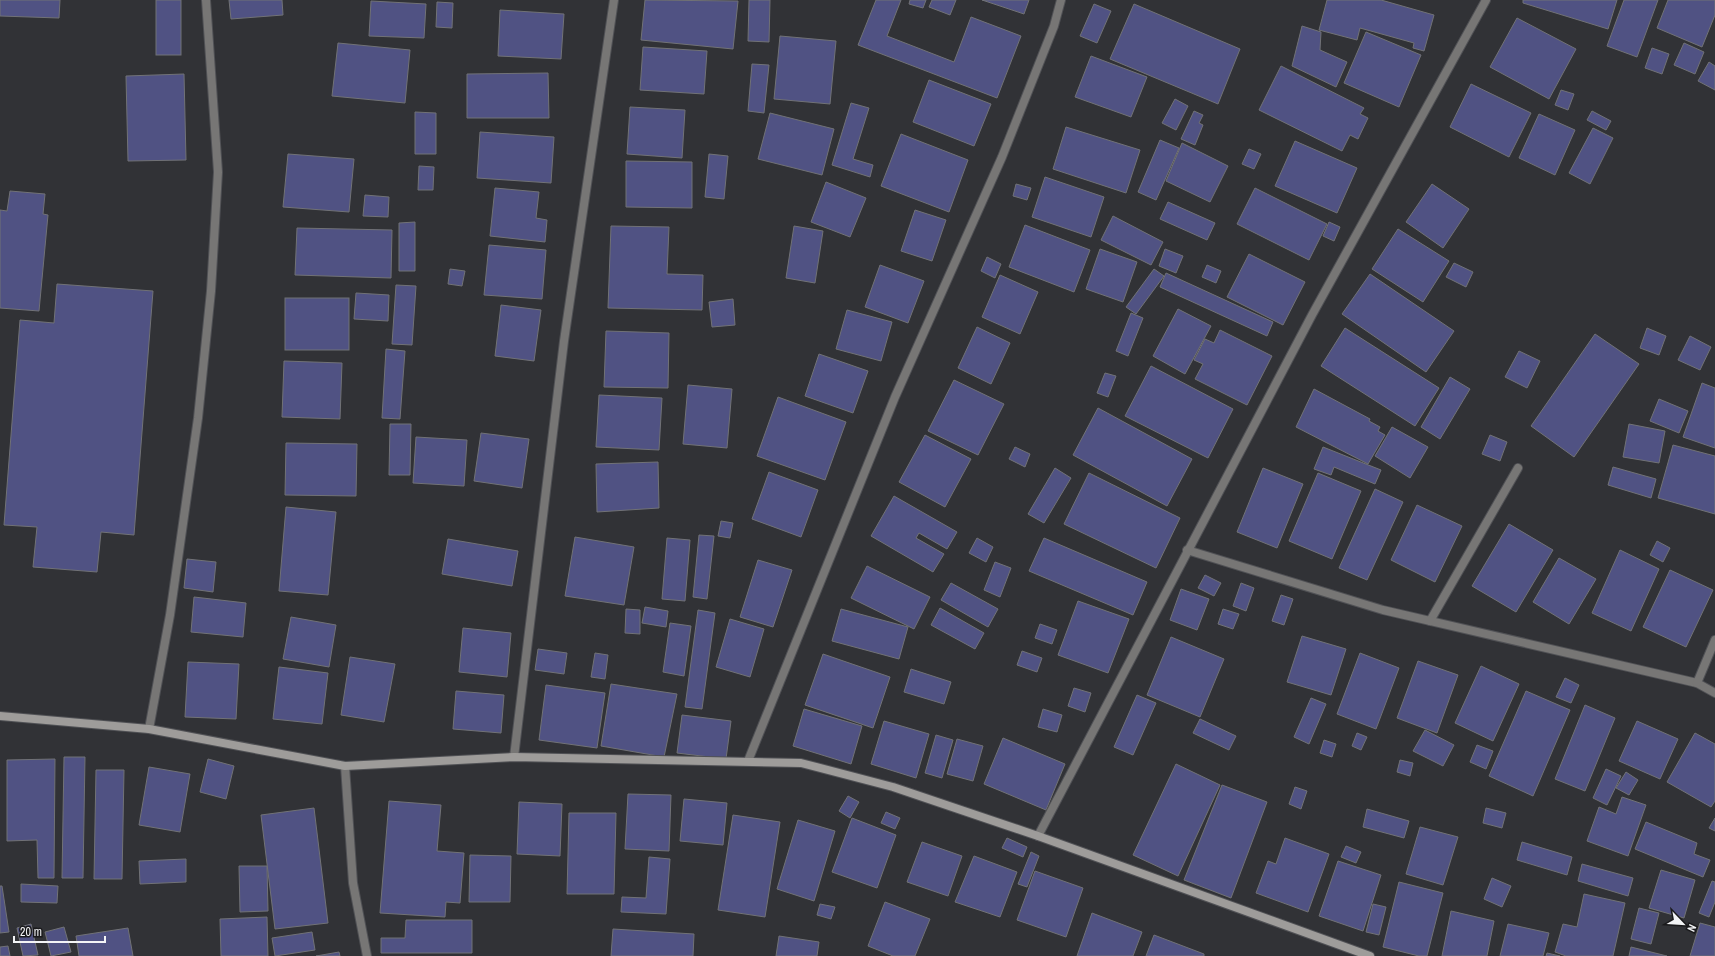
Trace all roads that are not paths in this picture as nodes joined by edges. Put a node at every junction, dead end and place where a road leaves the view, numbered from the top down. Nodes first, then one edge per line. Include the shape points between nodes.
1 (206, 0) edge
2 (614, 0) edge
3 (1061, 0) edge
4 (1486, 0) edge
5 (1518, 468) dead end
6 (1188, 550) junction
7 (1430, 621) junction
8 (1715, 640) edge
9 (1697, 683) junction
10 (1715, 693) edge
11 (0, 716) edge
12 (149, 729) junction
13 (514, 757) junction
14 (748, 761) junction
15 (345, 766) junction
16 (1038, 836) junction
17 (367, 956) edge
18 (1370, 956) edge

1 - 12 street via 218,172 210,291 197,426 170,615
2 - 13 street via 564,341
3 - 14 street via 1054,26 1002,157 895,397
4 - 6 street via 1312,315
5 - 7 street
6 - 7 street via 1383,610
6 - 16 street
7 - 9 street
8 - 9 street
9 - 10 street
11 - 12 street
12 - 15 street
13 - 14 street
13 - 15 street
14 - 16 street via 801,762 893,787
15 - 17 street via 353,883
16 - 18 street

